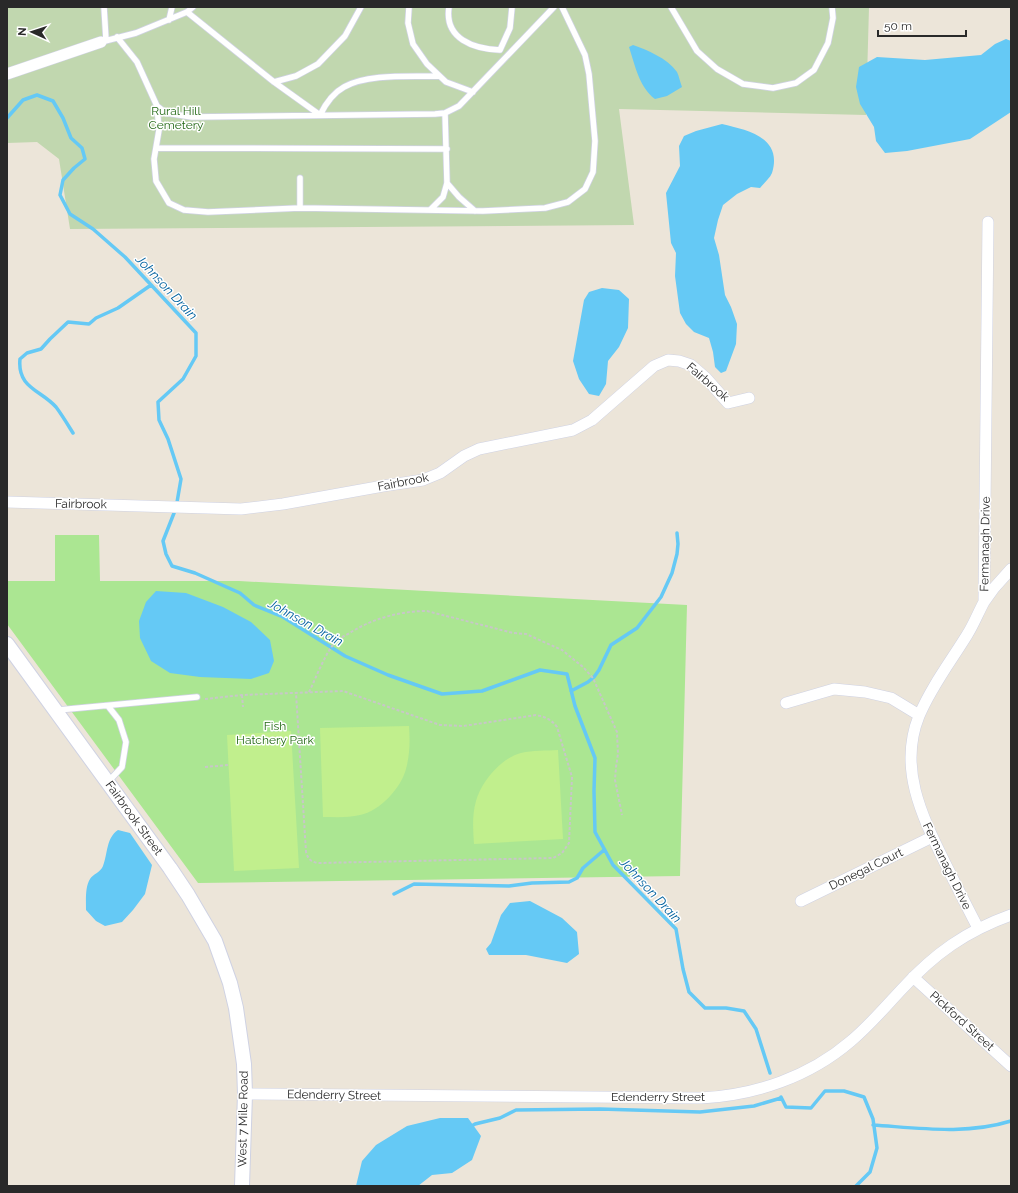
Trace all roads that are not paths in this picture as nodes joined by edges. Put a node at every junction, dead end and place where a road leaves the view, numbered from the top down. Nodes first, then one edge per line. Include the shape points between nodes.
1 (104, 7) edge
2 (172, 7) edge
3 (192, 7) edge
4 (409, 7) edge
5 (449, 7) edge
6 (512, 7) edge
7 (554, 7) edge
8 (562, 7) edge
9 (671, 7) edge
10 (832, 7) edge
11 (362, 8) edge
12 (187, 12) junction
13 (169, 20) junction
14 (117, 37) junction
15 (104, 41) junction
16 (500, 50) junction
17 (504, 60) junction
18 (7, 74) edge
19 (439, 76) junction
20 (274, 82) junction
21 (473, 92) junction
22 (157, 106) junction
23 (446, 112) junction
24 (320, 115) junction
25 (156, 148) junction
26 (447, 149) junction
27 (300, 178) dead end
28 (447, 183) junction
29 (300, 208) junction
30 (430, 210) junction
31 (475, 211) junction
32 (988, 222) dead end
33 (749, 398) dead end
34 (7, 502) edge
35 (1011, 569) edge
36 (984, 602) junction
37 (7, 644) edge
38 (198, 698) road end
39 (786, 703) dead end
40 (108, 706) junction
41 (55, 710) junction
42 (919, 715) junction
43 (108, 782) junction
44 (932, 837) junction
45 (801, 901) dead end
46 (1011, 915) edge
47 (978, 928) junction
48 (913, 977) junction
49 (236, 1005) joint
50 (1011, 1066) edge
51 (245, 1094) junction
52 (242, 1186) edge

1 - 15 lane
2 - 13 lane
3 - 12 lane
4 - 19 lane via 408,22 413,44
5 - 16 lane via 452,31 464,42 488,50
6 - 16 lane via 510,28
7 - 17 lane
8 - 31 lane via 586,55 595,141 593,172 585,189 568,202 545,208
9 - 10 lane via 697,51 717,69 743,84 773,88 796,83 814,70 828,43 833,18
11 - 20 lane via 345,36 318,64 296,76
12 - 13 lane
12 - 20 lane
13 - 14 lane via 136,33
14 - 15 lane
14 - 22 lane via 137,62
15 - 18 street
16 - 17 lane
17 - 21 lane
19 - 21 lane via 446,82
19 - 24 lane via 367,79 344,87 323,108
20 - 24 lane
21 - 23 lane via 459,106
22 - 24 lane via 166,114 192,117
22 - 25 lane via 159,130
23 - 24 lane
23 - 26 lane
25 - 26 lane
25 - 29 lane via 156,181 168,203 184,210 208,212
26 - 28 lane
27 - 29 lane
28 - 30 lane via 443,198
28 - 31 lane
29 - 30 lane
30 - 31 lane
32 - 36 street, Fermanagh Drive
33 - 34 street, Fairbrook via 728,403 691,365 679,360 668,360 654,366 581,427 478,449 427,479 241,509
35 - 36 street
36 - 42 street, Fermanagh Drive
37 - 41 street, Fairbrook Street
38 - 40 lane
39 - 42 street via 834,689 891,698
40 - 41 lane
40 - 43 lane via 119,720 126,742 122,767
41 - 43 street, Fairbrook Street
42 - 44 street, Fermanagh Drive via 912,744 912,773 918,803
43 - 49 street, Fairbrook Street via 170,868 215,941
44 - 45 street, Donegal Court
44 - 47 street, Fermanagh Drive
46 - 47 street, Edenderry Street
47 - 48 street, Edenderry Street via 964,935
48 - 50 street, Pickford Street
48 - 51 street, Edenderry Street via 870,1024 818,1065 782,1082 736,1095 701,1098
49 - 51 street, West 7 Mile Road via 244,1064
51 - 52 street, West 7 Mile Road

